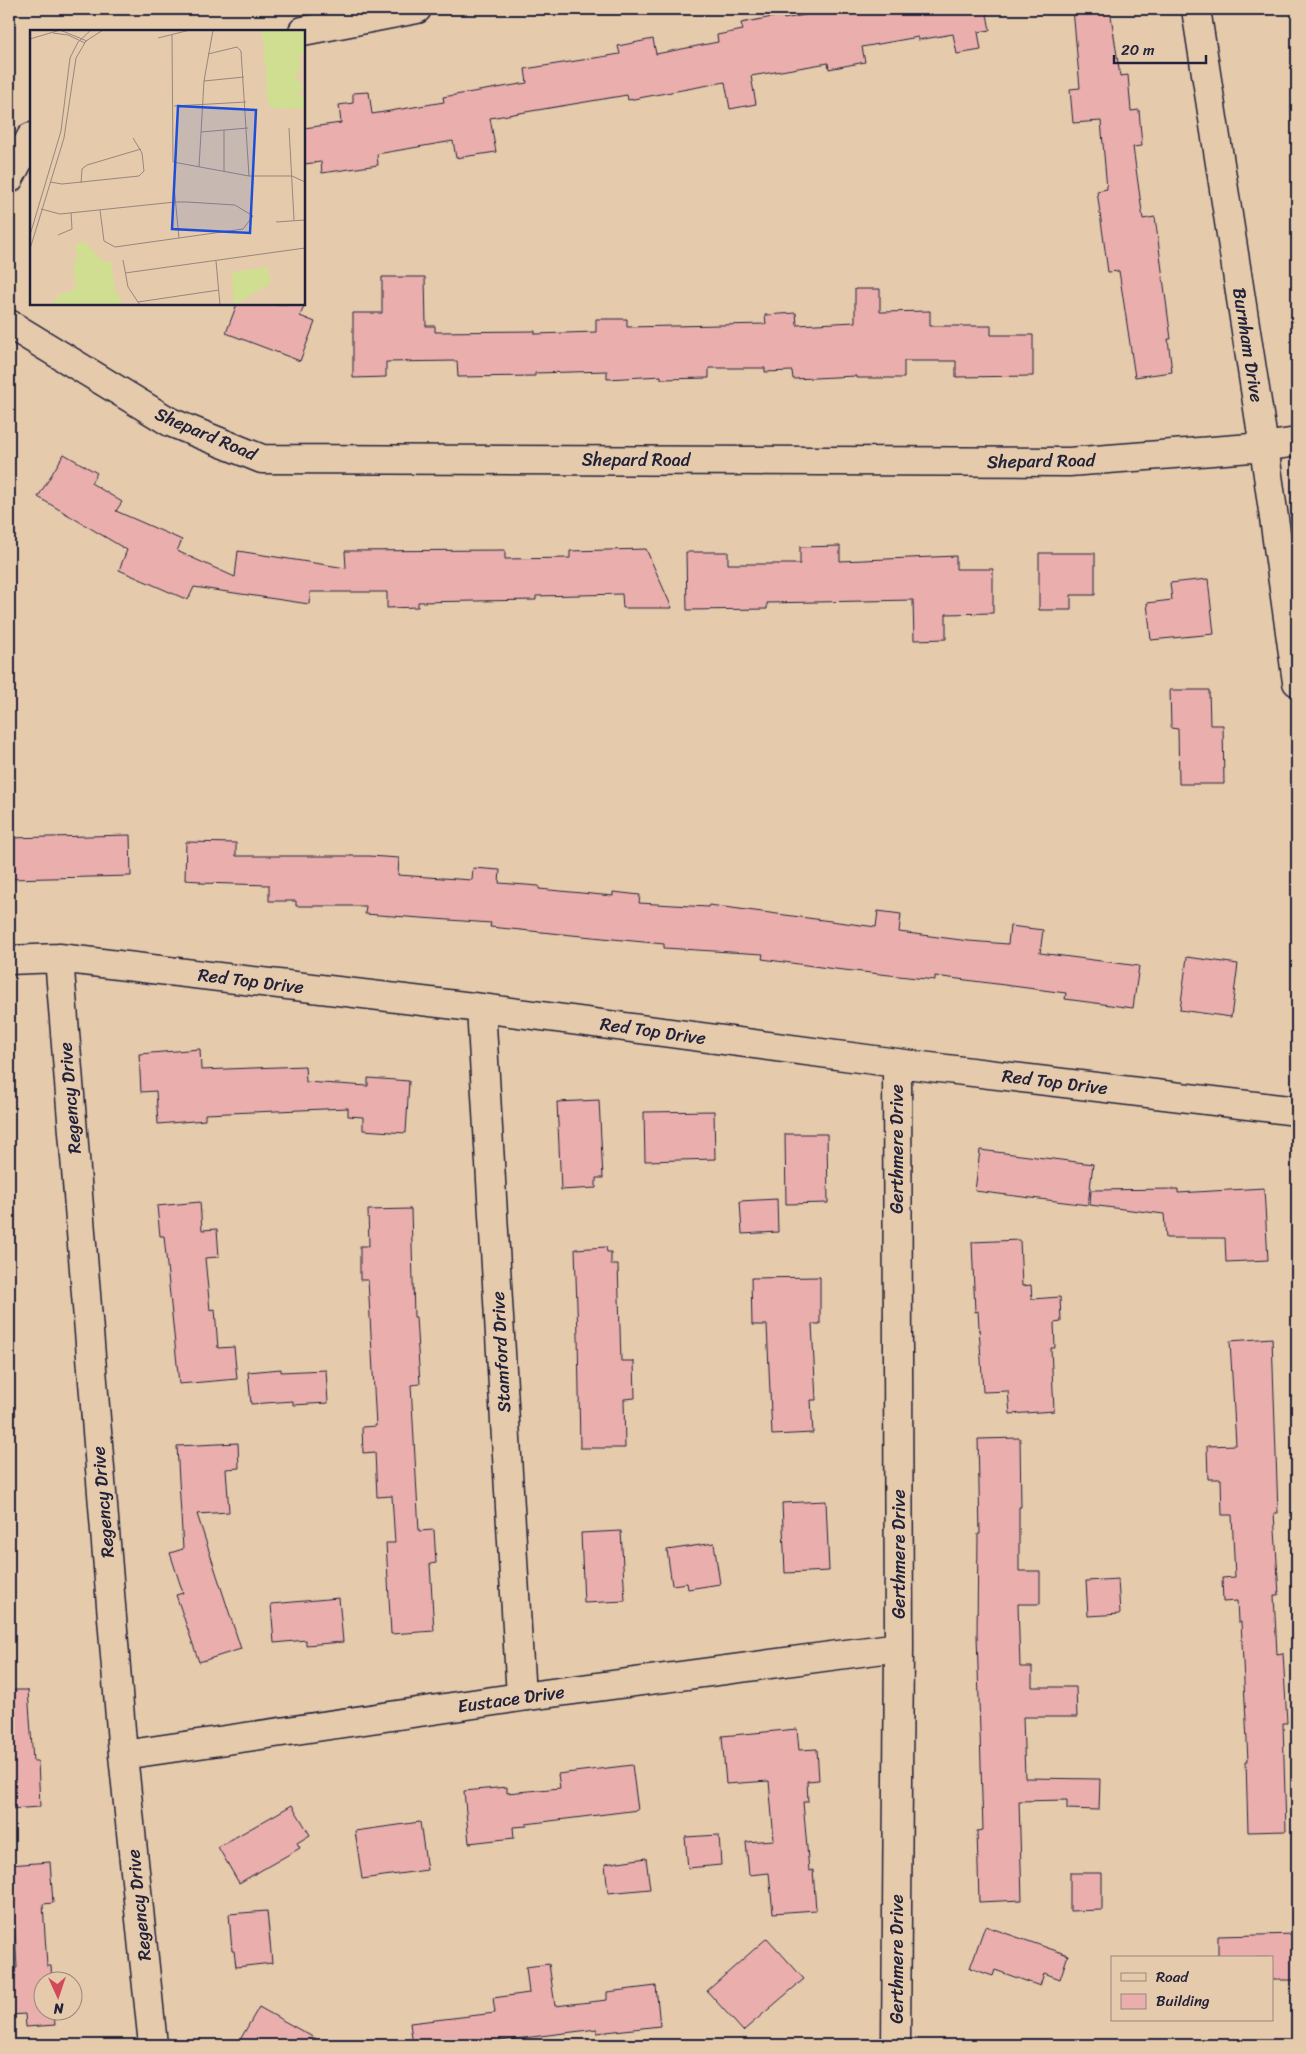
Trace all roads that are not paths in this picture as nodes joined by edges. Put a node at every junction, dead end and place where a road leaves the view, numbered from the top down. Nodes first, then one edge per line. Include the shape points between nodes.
1 (417, 9) edge
2 (1196, 9) edge
3 (305, 31) edge
4 (30, 139) edge
5 (9, 179) edge
6 (9, 324) edge
7 (1297, 442) edge
8 (1264, 447) junction
9 (1297, 682) edge
10 (59, 958) junction
11 (9, 960) edge
12 (481, 1008) junction
13 (897, 1064) junction
14 (1297, 1111) edge
15 (899, 1647) junction
16 (521, 1697) junction
17 (123, 1755) junction
18 (153, 2045) edge
19 (896, 2045) edge

1 - 3 street
2 - 8 street, Burnham Drive
4 - 5 street
6 - 8 street, Shepard Road via 170,422 262,458 1069,462
7 - 8 street, Shepard Road
8 - 9 street, Burnham Drive
10 - 11 street, Red Top Drive
10 - 12 street, Red Top Drive
10 - 17 street, Regency Drive
12 - 13 street, Red Top Drive
12 - 16 street, Stamford Drive
13 - 14 street, Red Top Drive
13 - 15 street, Gerthmere Drive
15 - 16 street, Eustace Drive
15 - 19 street, Gerthmere Drive
16 - 17 street, Eustace Drive
17 - 18 street, Regency Drive

